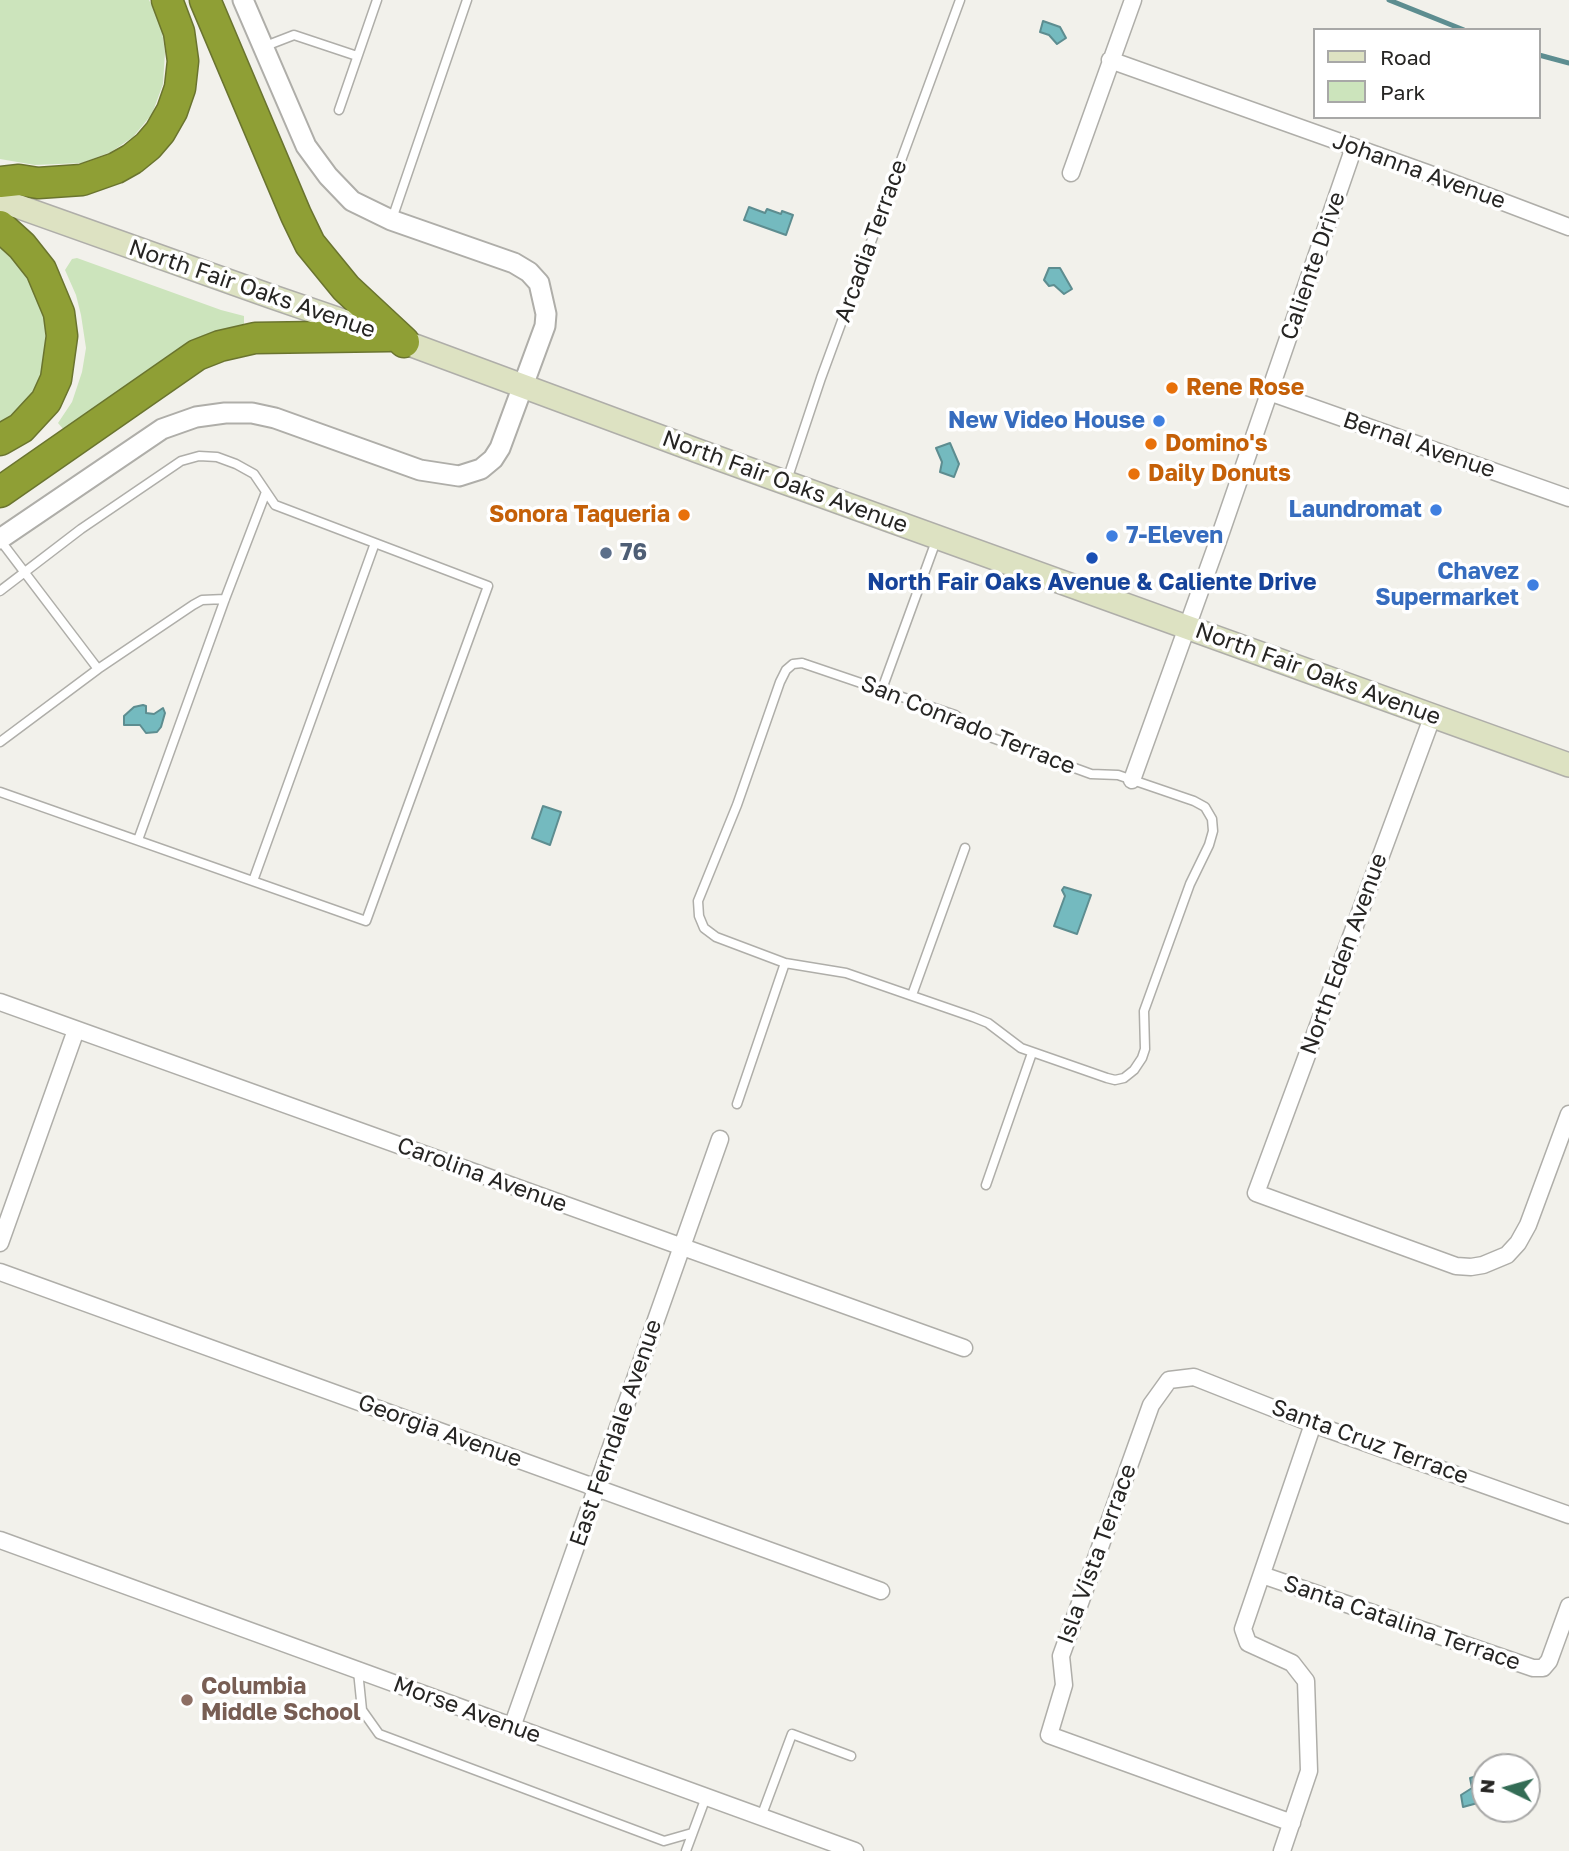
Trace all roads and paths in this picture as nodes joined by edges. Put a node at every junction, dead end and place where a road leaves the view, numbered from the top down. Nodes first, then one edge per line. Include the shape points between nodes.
1 (167, 0) edge
2 (205, 0) edge
3 (243, 0) edge
4 (377, 0) edge
5 (467, 0) edge
6 (960, 0) edge
7 (1133, 0) edge
8 (263, 47) junction
9 (358, 57) junction
10 (1110, 60) junction
11 (339, 110) dead end
12 (1354, 147) junction
13 (1071, 173) dead end
14 (0, 182) edge
15 (0, 200) edge
16 (391, 220) junction
17 (0, 226) edge
18 (1569, 227) edge
19 (396, 339) junction
20 (524, 386) junction
21 (1269, 392) junction
22 (0, 440) edge
23 (786, 483) junction
24 (0, 492) edge
25 (267, 492) junction
26 (1569, 498) edge
27 (937, 537) junction
28 (0, 539) edge
29 (375, 544) junction
30 (25, 573) junction
31 (0, 591) edge
32 (225, 599) junction
33 (1187, 627) junction
34 (98, 669) junction
35 (882, 689) junction
36 (1433, 715) junction
37 (0, 742) edge
38 (1569, 765) edge
39 (1132, 780) junction
40 (0, 792) edge
41 (138, 841) junction
42 (965, 848) dead end
43 (253, 881) junction
44 (785, 963) junction
45 (912, 995) junction
46 (0, 1002) edge
47 (76, 1030) junction
48 (1032, 1053) junction
49 (737, 1104) dead end
50 (1569, 1114) edge
51 (720, 1139) dead end
52 (986, 1185) dead end
53 (0, 1243) edge
54 (682, 1247) junction
55 (0, 1272) edge
56 (964, 1348) dead end
57 (1169, 1380) joint
58 (1313, 1424) junction
59 (597, 1488) junction
60 (1569, 1515) edge
61 (0, 1541) edge
62 (1262, 1575) junction
63 (881, 1591) dead end
64 (1569, 1606) edge
65 (1562, 1646) edge
66 (358, 1671) junction
67 (512, 1727) junction
68 (851, 1756) dead end
69 (706, 1797) junction
70 (761, 1817) junction
71 (1292, 1823) junction
72 (692, 1833) junction
73 (686, 1851) edge
74 (855, 1851) edge
75 (1282, 1851) edge

1 - 14 highway via 179,32 180,88 172,111 148,146 116,168 82,180
2 - 19 highway via 310,244
3 - 8 street
4 - 9 lane
5 - 16 lane
6 - 23 lane, Arcadia Terrace
7 - 10 street
8 - 9 lane via 294,34
8 - 16 street via 306,146 328,176 352,201
9 - 11 lane
10 - 12 street, Johanna Avenue
10 - 13 street
12 - 18 street, Johanna Avenue
12 - 21 street, Caliente Drive
15 - 19 main road, North Fair Oaks Avenue
16 - 20 street via 514,264 539,283 545,326
17 - 22 highway via 41,270 60,313 62,336 56,379 46,401 21,428
19 - 20 main road, North Fair Oaks Avenue
19 - 24 highway via 255,338 220,346 197,355
20 - 23 main road, North Fair Oaks Avenue
20 - 28 street via 493,459 468,474 420,470 252,413 196,417 162,429
21 - 26 street, Bernal Avenue
21 - 33 street, Caliente Drive
23 - 27 main road, North Fair Oaks Avenue
25 - 29 lane via 275,505
25 - 30 lane via 254,474 217,457 181,461
25 - 32 lane
27 - 33 main road, North Fair Oaks Avenue
27 - 35 lane
28 - 30 lane
29 - 43 lane
29 - 43 lane via 488,586 366,921
30 - 31 lane
30 - 34 lane
32 - 34 lane via 202,600
32 - 41 lane
33 - 36 main road, North Fair Oaks Avenue
33 - 39 street, Caliente Drive
34 - 37 lane
35 - 39 lane, San Conrado Terrace via 955,715 979,733 1091,774
35 - 44 lane, San Conrado Terrace via 802,663 786,670 698,901 704,928 716,937
36 - 38 main road, North Fair Oaks Avenue
36 - 50 street, North Eden Avenue via 1256,1193 1471,1268 1494,1262 1518,1243
39 - 48 lane, San Conrado Terrace via 1205,807 1213,831 1144,1011 1142,1058 1135,1070 1115,1080
40 - 41 lane
41 - 43 lane
42 - 45 lane
44 - 45 lane, San Conrado Terrace via 846,973
44 - 49 lane
45 - 48 lane, San Conrado Terrace via 988,1023
46 - 47 street, Carolina Avenue
47 - 53 street
47 - 54 street, Carolina Avenue
48 - 52 lane
51 - 54 street, East Ferndale Avenue
54 - 56 street, Carolina Avenue
54 - 59 street, East Ferndale Avenue
55 - 59 street, Georgia Avenue
57 - 58 street, Santa Cruz Terrace via 1194,1377
57 - 71 street, Isla Vista Terrace via 1152,1405 1061,1656 1063,1685 1049,1735
58 - 60 street, Santa Cruz Terrace
58 - 62 street
59 - 63 street, Georgia Avenue
59 - 67 street, East Ferndale Avenue
61 - 66 street, Morse Avenue
62 - 65 street, Santa Catalina Terrace via 1533,1668 1543,1668
62 - 71 street via 1243,1629 1248,1643 1292,1663 1306,1681 1309,1771
64 - 65 street
66 - 67 street, Morse Avenue
66 - 72 lane via 362,1710 379,1734 664,1841
67 - 69 street, Morse Avenue
68 - 70 lane via 792,1734
69 - 70 street, Morse Avenue
69 - 72 lane
70 - 74 street, Morse Avenue
71 - 75 street
72 - 73 lane

